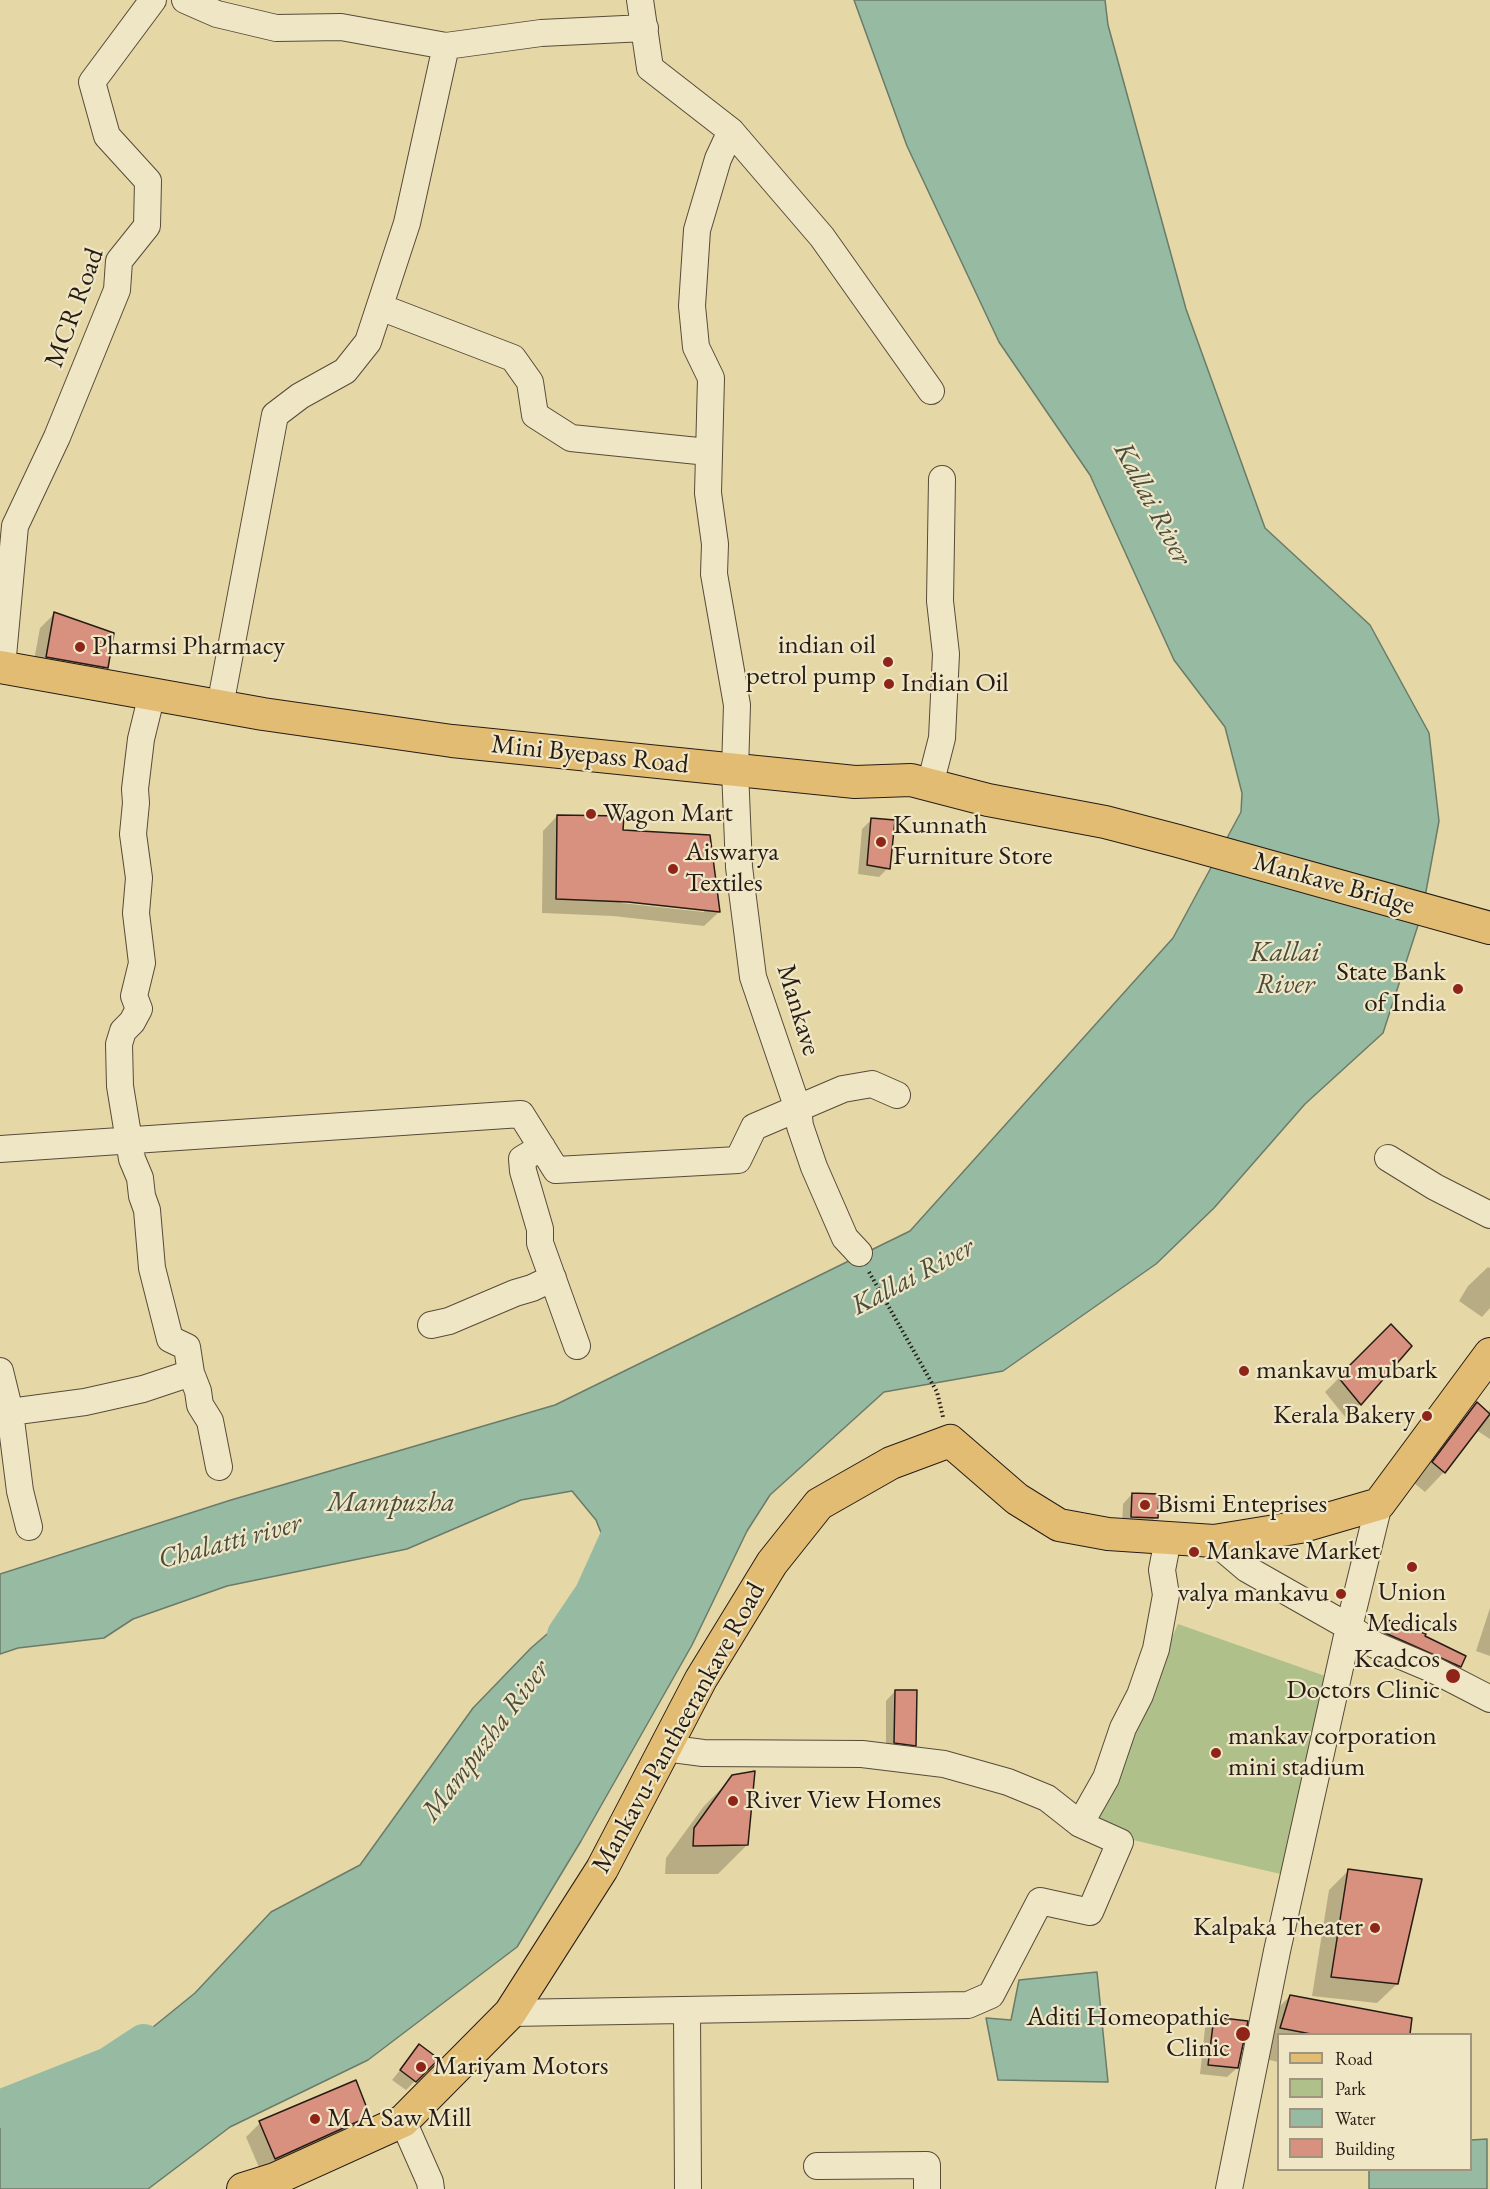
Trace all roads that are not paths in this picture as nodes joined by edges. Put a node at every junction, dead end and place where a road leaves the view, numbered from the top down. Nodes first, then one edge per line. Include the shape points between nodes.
1 (153, 0) edge
2 (185, 0) edge
3 (640, 0) edge
4 (645, 28) junction
5 (447, 46) junction
6 (731, 131) junction
7 (380, 307) junction
8 (931, 391) dead end
9 (708, 452) junction
10 (942, 479) dead end
11 (1, 667) edge
12 (152, 694) junction
13 (220, 706) junction
14 (735, 770) junction
15 (930, 785) junction
16 (1178, 841) joint
17 (1490, 928) edge
18 (897, 1095) dead end
19 (798, 1109) junction
20 (128, 1140) junction
21 (542, 1147) junction
22 (0, 1149) edge
23 (1388, 1158) dead end
24 (1490, 1215) edge
25 (859, 1253) road end
26 (553, 1278) junction
27 (431, 1325) dead end
28 (577, 1346) dead end
29 (1490, 1354) edge
30 (0, 1371) edge
31 (191, 1373) junction
32 (10, 1412) junction
33 (219, 1467) dead end
34 (1379, 1504) junction
35 (29, 1527) dead end
36 (1168, 1539) junction
37 (1214, 1541) junction
38 (1349, 1627) junction
39 (1490, 1699) edge
40 (665, 1748) junction
41 (1080, 1824) junction
42 (687, 2010) junction
43 (510, 2013) junction
44 (403, 2121) junction
45 (817, 2166) dead end
46 (243, 2189) edge
47 (431, 2189) edge
48 (688, 2189) edge
49 (927, 2189) edge
50 (1229, 2189) edge

1 - 11 street, MCR Road via 92,82 108,136 148,181 147,226 119,261 117,290 57,437 15,526
2 - 5 street via 217,14 276,28 341,27
3 - 4 street
4 - 5 street via 541,33
4 - 6 street via 650,68
5 - 7 street via 407,223
6 - 8 street via 822,237
6 - 9 street, Mankave via 718,159 697,230 693,275 696,347 711,378
7 - 9 street via 513,358 530,382 535,415 571,438
7 - 13 street via 368,342 345,371 275,415
9 - 14 street, Mankave via 714,574 737,705
10 - 15 street via 940,601 945,666 942,738
11 - 12 main road, Mini Byepass Road
12 - 13 main road, Mini Byepass Road
12 - 20 street via 141,739 133,834 142,963 134,996 139,1009 119,1044
13 - 14 main road, Mini Byepass Road via 452,741
14 - 15 main road, Mini Byepass Road via 855,782 911,780
14 - 19 street, Mankave via 739,867 753,976
15 - 16 main road, Mini Byepass Road
16 - 17 main road, Mankave Bridge
18 - 19 street via 872,1084 843,1089
19 - 21 street via 754,1127 738,1160 556,1170
19 - 25 street, Mankave via 800,1126 844,1238
20 - 21 street via 521,1113
20 - 22 street
20 - 31 street via 147,1210 152,1268 170,1339 187,1347
21 - 26 street via 522,1159 523,1171 540,1229 540,1243
23 - 24 street
26 - 27 street
26 - 28 street
29 - 34 main road
30 - 32 street
31 - 32 street via 85,1402
31 - 33 street via 200,1405 210,1421
32 - 35 street via 20,1491
34 - 37 main road via 1300,1527
34 - 38 street
36 - 37 main road
36 - 40 main road, Mankavu-Pantheerankave Road via 1059,1525 1017,1499 951,1441 891,1462 819,1504 772,1563 701,1679
36 - 41 street via 1162,1570 1166,1594 1156,1649 1106,1778
37 - 38 street via 1247,1569
38 - 39 street via 1375,1645
38 - 50 street
40 - 41 street via 703,1753 862,1754 944,1764 1047,1798
40 - 43 main road, Mankavu-Pantheerankave Road via 602,1869
41 - 42 street via 1120,1842 1090,1912 1040,1901 991,1995 968,2004
42 - 43 street
42 - 48 street
43 - 44 main road, Mankavu-Pantheerankave Road
44 - 46 main road, Mankavu-Pantheerankave Road via 275,2179
44 - 47 street
45 - 49 street via 927,2165

